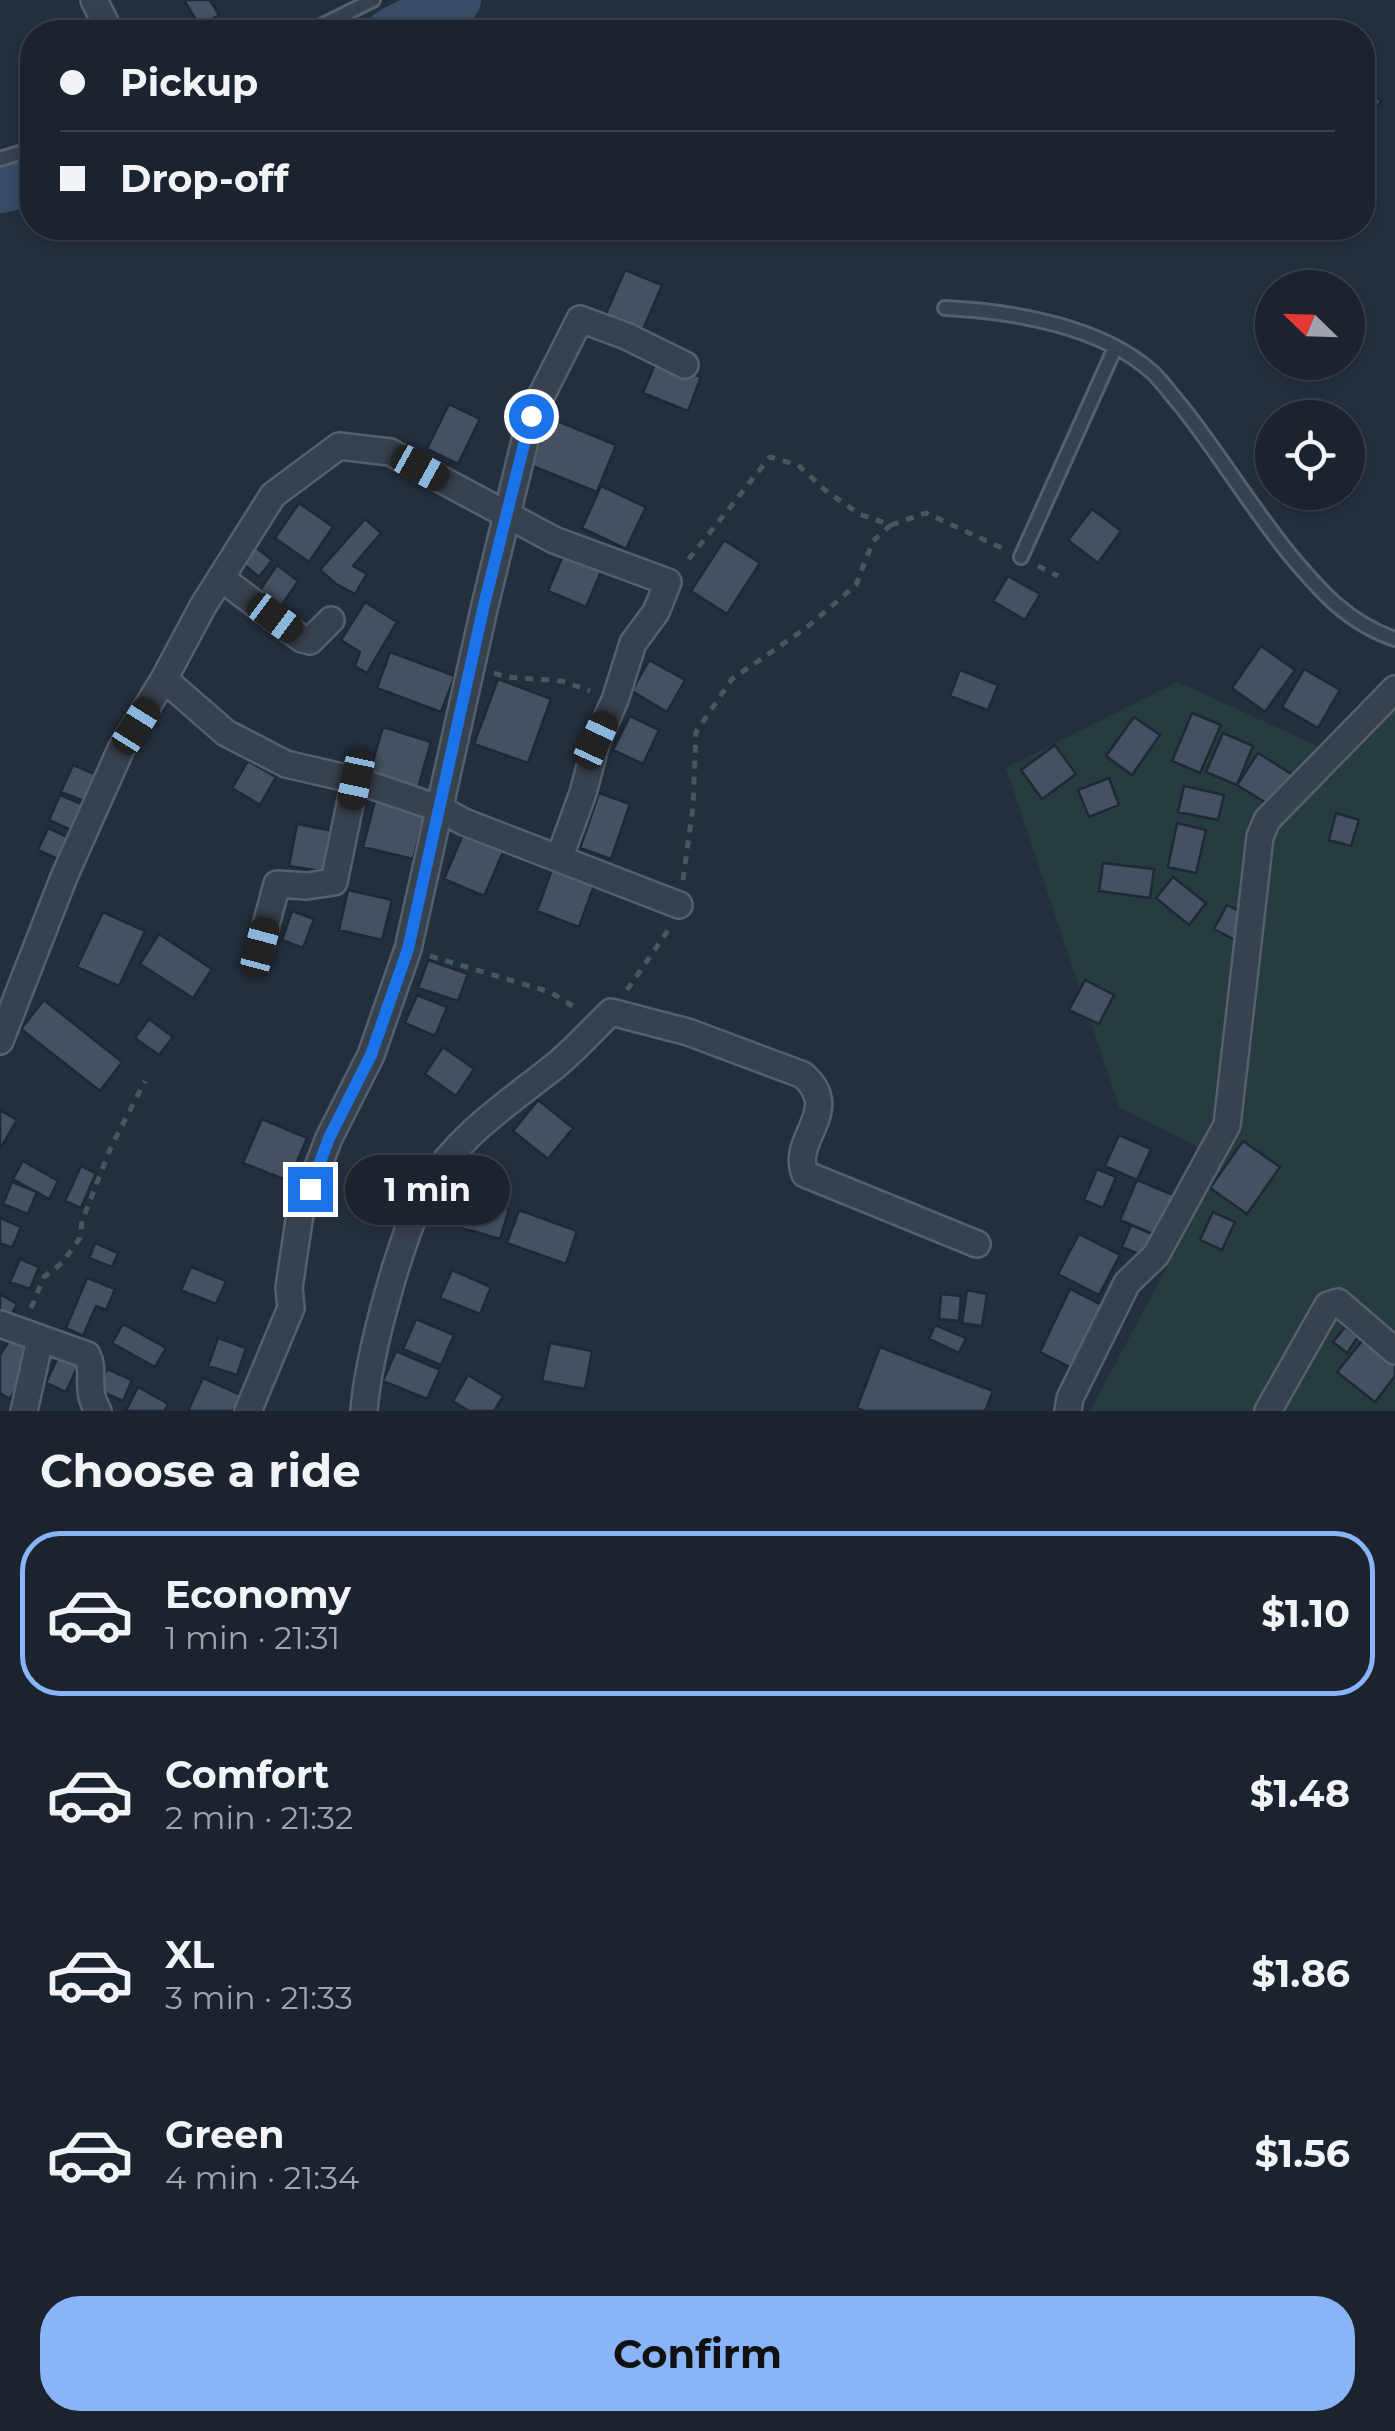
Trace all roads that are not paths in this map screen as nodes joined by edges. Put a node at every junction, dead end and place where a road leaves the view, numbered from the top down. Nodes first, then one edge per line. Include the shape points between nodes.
1 (373, 0) edge
2 (333, 20) edge
3 (945, 308) dead end
4 (1116, 348) junction
5 (685, 365) dead end
6 (509, 517) junction
7 (1021, 557) road end
8 (220, 578) junction
9 (330, 620) dead end
10 (1395, 638) edge
11 (164, 679) junction
12 (1395, 689) edge
13 (356, 780) junction
14 (438, 808) junction
15 (560, 856) junction
16 (680, 905) road end
17 (260, 947) dead end
18 (0, 1041) edge
19 (977, 1244) dead end
20 (20, 1332) edge
21 (1395, 1351) edge
22 (95, 1410) edge
23 (24, 1411) edge
24 (248, 1411) edge
25 (364, 1411) edge
26 (1068, 1411) edge
27 (1268, 1411) edge

1 - 2 lane
3 - 4 lane via 1052,323
4 - 7 lane
4 - 10 lane via 1154,373 1334,605
5 - 6 street via 580,319 531,416
6 - 8 street via 390,452 340,446 274,495
6 - 14 street
6 - 15 street via 668,582 633,643
8 - 9 street via 310,642
8 - 11 street
11 - 13 street via 226,733 286,764
11 - 18 street via 121,749
12 - 26 street via 1267,820 1227,1125 1156,1255 1127,1283
13 - 14 street
13 - 17 street via 334,882 277,884
14 - 15 street
14 - 24 street via 408,949 371,1055 300,1214 291,1308
15 - 16 street
19 - 25 street via 805,1174 802,1161 820,1103 817,1087 803,1075 688,1032 605,1018 554,1068 505,1103 430,1184 406,1238
20 - 22 street via 87,1354
20 - 23 street
21 - 27 street via 1338,1302 1328,1306

